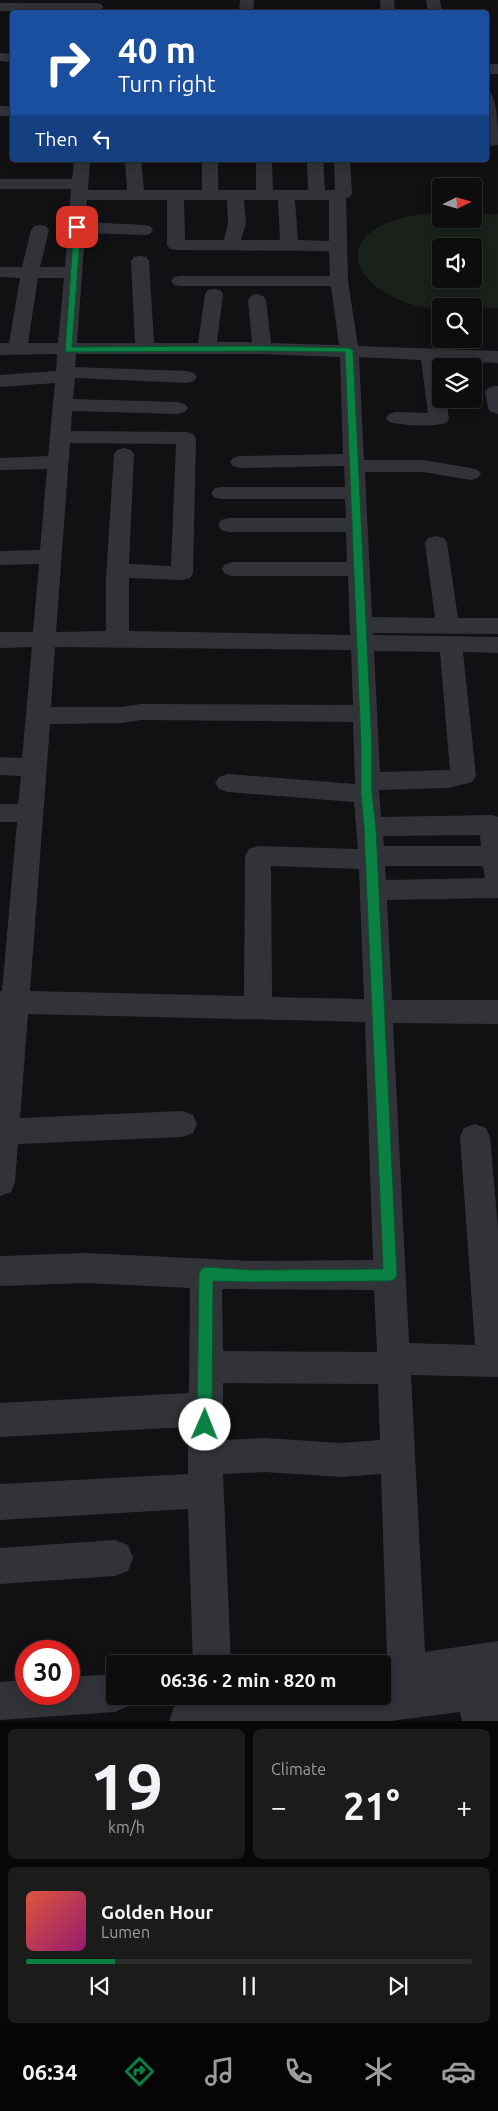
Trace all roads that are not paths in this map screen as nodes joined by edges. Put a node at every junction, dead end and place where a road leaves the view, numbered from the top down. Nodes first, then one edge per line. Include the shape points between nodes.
1 (96, 6) edge
2 (0, 7) edge
3 (489, 113) edge
4 (489, 141) edge
5 (82, 162) edge
6 (133, 162) edge
7 (210, 162) edge
8 (264, 162) edge
9 (314, 162) edge
10 (342, 162) edge
11 (0, 184) edge
12 (80, 190) junction
13 (175, 194) junction
14 (210, 194) junction
15 (136, 195) junction
16 (235, 195) junction
17 (265, 195) junction
18 (286, 195) junction
19 (317, 195) junction
20 (337, 195) junction
21 (77, 227) junction
22 (40, 230) dead end
23 (144, 230) dead end
24 (231, 245) junction
25 (289, 246) junction
26 (339, 246) junction
27 (140, 261) dead end
28 (0, 272) edge
29 (30, 273) junction
30 (74, 273) junction
31 (180, 281) dead end
32 (340, 281) junction
33 (214, 294) dead end
34 (257, 300) dead end
35 (145, 348) junction
36 (207, 348) junction
37 (262, 348) junction
38 (9, 349) edge
39 (349, 350) junction
40 (430, 356) junction
41 (498, 357) edge
42 (67, 366) junction
43 (186, 377) dead end
44 (0, 381) edge
45 (498, 392) edge
46 (63, 405) junction
47 (178, 408) dead end
48 (498, 408) edge
49 (396, 418) dead end
50 (60, 437) junction
51 (124, 454) dead end
52 (58, 462) junction
53 (240, 462) dead end
54 (0, 464) edge
55 (354, 473) junction
56 (471, 474) dead end
57 (222, 493) dead end
58 (229, 525) dead end
59 (356, 525) junction
60 (436, 543) dead end
61 (51, 557) junction
62 (0, 558) edge
63 (233, 569) dead end
64 (358, 569) junction
65 (117, 578) junction
66 (0, 623) edge
67 (498, 626) edge
68 (118, 631) junction
69 (44, 632) junction
70 (361, 634) junction
71 (449, 636) junction
72 (0, 640) edge
73 (498, 646) edge
74 (365, 714) junction
75 (39, 716) junction
76 (0, 766) edge
77 (35, 767) junction
78 (228, 783) dead end
79 (367, 787) junction
80 (0, 813) edge
81 (31, 814) junction
82 (370, 827) junction
83 (371, 858) junction
84 (497, 868) edge
85 (498, 888) edge
86 (373, 890) junction
87 (8, 1002) edge
88 (258, 1008) junction
89 (378, 1011) junction
90 (498, 1012) edge
91 (182, 1124) dead end
92 (4, 1132) junction
93 (475, 1137) dead end
94 (0, 1182) edge
95 (0, 1272) edge
96 (206, 1274) junction
97 (390, 1275) junction
98 (496, 1361) edge
99 (394, 1364) junction
100 (206, 1367) junction
101 (205, 1409) junction
102 (0, 1420) edge
103 (398, 1456) junction
104 (205, 1474) junction
105 (0, 1502) edge
106 (115, 1558) dead end
107 (0, 1566) edge
108 (212, 1655) edge
109 (498, 1660) edge
110 (391, 1664) edge
111 (106, 1694) edge
112 (391, 1694) edge
113 (391, 1694) edge
114 (484, 1700) edge
115 (0, 1701) edge
116 (322, 1705) edge
117 (230, 1720) edge
118 (188, 1721) edge

1 - 2 street
3 - 4 street via 494,141
5 - 12 street
6 - 15 street
7 - 14 street
8 - 17 street
9 - 19 street
10 - 20 street via 344,193
11 - 12 street
12 - 15 street
12 - 21 street
13 - 14 street
13 - 15 street
13 - 24 street via 176,245
14 - 16 street
16 - 17 street
16 - 24 street via 237,223
17 - 18 street
18 - 19 street
18 - 25 street
19 - 20 street
20 - 26 street
21 - 23 street
21 - 30 street
22 - 29 street
24 - 25 street
25 - 26 street
26 - 32 street
27 - 35 street
28 - 29 street
29 - 30 street
29 - 38 street
30 - 42 street
31 - 32 street
32 - 39 street
33 - 36 street
34 - 37 street
35 - 36 street
35 - 42 street
36 - 37 street
37 - 39 street
38 - 42 street
39 - 40 street
39 - 55 street
40 - 41 street
40 - 49 street via 439,418
42 - 43 street
42 - 44 street
42 - 46 street
45 - 48 street via 495,392
46 - 47 street
46 - 50 street
50 - 52 street
50 - 65 street via 186,438 182,573 123,571
51 - 65 street
52 - 54 street
52 - 61 street
53 - 55 street
55 - 56 street via 423,466
55 - 57 street
55 - 59 street
58 - 59 street
59 - 64 street
60 - 71 street
61 - 62 street
61 - 69 street
63 - 64 street
64 - 70 street
65 - 68 street
66 - 69 street
67 - 71 street
68 - 69 street
68 - 70 street
69 - 72 street
69 - 75 street
70 - 71 street
70 - 74 street
71 - 73 street
71 - 79 street via 462,776
74 - 75 street via 141,712
74 - 79 street
75 - 77 street
76 - 77 street
77 - 81 street
78 - 79 street
79 - 82 street
80 - 81 street
81 - 87 street
82 - 83 street
82 - 84 street via 492,825
83 - 84 street
83 - 86 street
83 - 88 street via 258,856
85 - 86 street
86 - 89 street
87 - 88 street
87 - 92 street
88 - 89 street
89 - 90 street
89 - 97 street
91 - 92 street
92 - 94 street
93 - 98 street
95 - 96 street via 86,1268
96 - 97 street
96 - 100 street
97 - 99 street
98 - 99 street
99 - 100 street
99 - 103 street
100 - 101 street
101 - 102 street
101 - 104 street
103 - 104 street via 341,1460 265,1455
103 - 110 street
104 - 105 street
104 - 108 street
106 - 107 street
109 - 112 street
111 - 115 street
113 - 114 street
116 - 117 street
117 - 118 street

